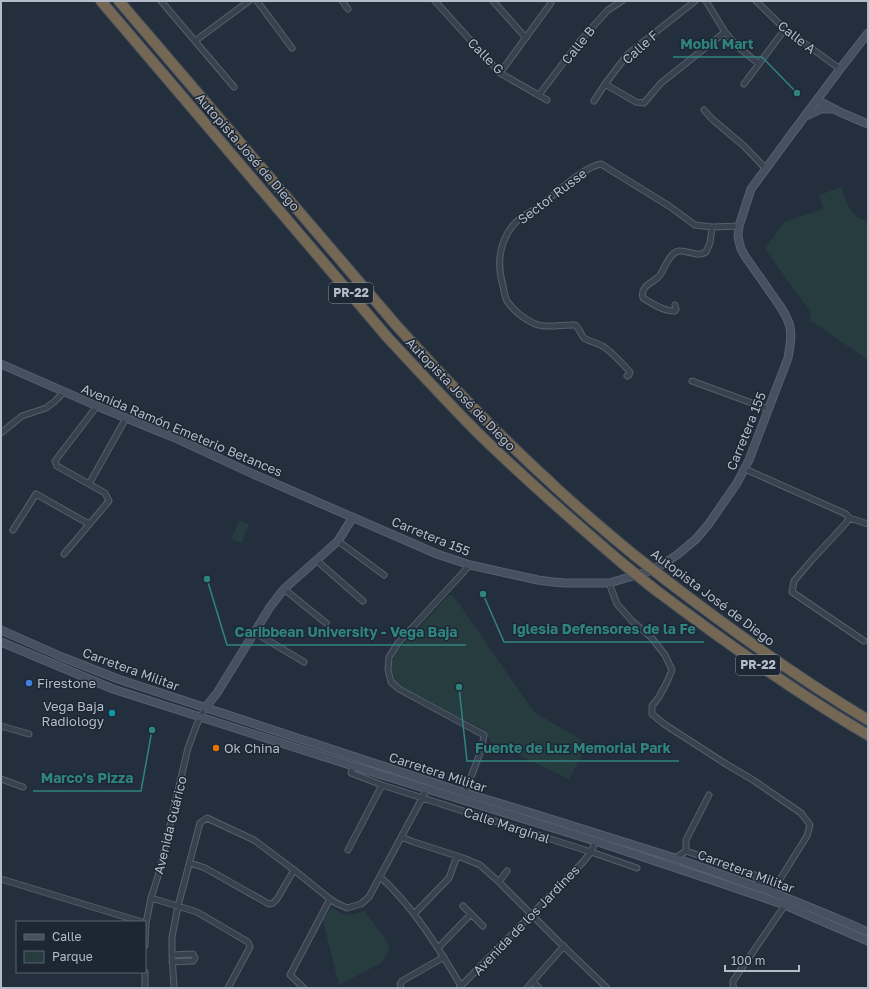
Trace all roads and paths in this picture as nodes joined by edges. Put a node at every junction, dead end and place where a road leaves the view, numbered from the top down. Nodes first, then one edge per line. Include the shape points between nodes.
1 (101, 1) edge
2 (119, 1) edge
3 (161, 1) edge
4 (248, 1) edge
5 (257, 1) edge
6 (342, 1) edge
7 (435, 1) edge
8 (493, 1) edge
9 (550, 1) edge
10 (622, 1) edge
11 (696, 1) edge
12 (706, 1) edge
13 (756, 1) edge
14 (348, 9) dead end
15 (785, 29) junction
16 (725, 32) junction
17 (868, 33) edge
18 (526, 38) junction
19 (195, 41) junction
20 (292, 48) dead end
21 (759, 64) junction
22 (840, 69) junction
23 (500, 72) junction
24 (830, 83) junction
25 (605, 84) junction
26 (744, 84) dead end
27 (234, 87) dead end
28 (539, 95) junction
29 (547, 100) dead end
30 (817, 100) junction
31 (594, 101) dead end
32 (833, 108) junction
33 (704, 110) dead end
34 (804, 116) junction
35 (868, 124) edge
36 (766, 168) junction
37 (739, 226) junction
38 (712, 227) junction
39 (675, 305) dead end
40 (1, 364) edge
41 (627, 376) dead end
42 (692, 381) dead end
43 (64, 392) junction
44 (97, 406) junction
45 (768, 409) junction
46 (126, 418) junction
47 (1, 433) edge
48 (745, 469) junction
49 (89, 484) junction
50 (353, 517) junction
51 (849, 518) junction
52 (89, 524) junction
53 (868, 524) edge
54 (13, 530) dead end
55 (338, 541) junction
56 (64, 554) dead end
57 (316, 560) junction
58 (470, 565) junction
59 (384, 575) dead end
60 (609, 583) junction
61 (284, 589) junction
62 (363, 601) dead end
63 (326, 623) dead end
64 (1, 630) edge
65 (254, 632) junction
66 (864, 641) dead end
67 (1, 642) edge
68 (304, 662) dead end
69 (205, 708) junction
70 (201, 717) junction
71 (868, 720) edge
72 (1, 726) edge
73 (29, 734) dead end
74 (868, 735) edge
75 (353, 766) junction
76 (1, 779) edge
77 (382, 784) junction
78 (23, 787) dead end
79 (427, 790) junction
80 (465, 793) junction
81 (709, 795) dead end
82 (423, 798) junction
83 (401, 837) junction
84 (597, 838) junction
85 (348, 850) dead end
86 (686, 851) junction
87 (591, 852) junction
88 (457, 856) junction
89 (675, 858) junction
90 (190, 863) junction
91 (637, 868) dead end
92 (294, 870) junction
93 (507, 871) dead end
94 (380, 877) junction
95 (1, 879) edge
96 (499, 882) junction
97 (762, 888) junction
98 (772, 892) junction
99 (151, 898) junction
100 (330, 899) junction
101 (785, 905) junction
102 (178, 906) junction
103 (463, 906) dead end
104 (414, 914) junction
105 (471, 914) junction
106 (532, 914) junction
107 (138, 921) edge
108 (145, 921) edge
109 (483, 926) dead end
110 (868, 932) edge
111 (868, 941) edge
112 (564, 946) junction
113 (438, 948) junction
114 (172, 955) junction
115 (444, 957) junction
116 (172, 962) junction
117 (145, 973) edge
118 (533, 982) junction
119 (460, 987) edge
120 (606, 987) dead end
121 (145, 988) edge
122 (174, 988) edge
123 (228, 988) edge
124 (304, 988) edge
125 (402, 988) edge
126 (527, 988) edge
127 (539, 988) edge
128 (734, 988) edge

1 - 74 highway, Autopista José de Diego / PR-22, bridge via 388,338 477,432 537,489 653,588 736,650
2 - 71 highway, Autopista José de Diego / PR-22, bridge via 396,325 441,375 549,482 634,555 709,613
3 - 19 street
4 - 19 street
5 - 20 street
6 - 14 street
7 - 23 street, Calle G
8 - 18 street
9 - 18 street
10 - 28 street, Calle B via 608,10 579,42
11 - 25 street, Calle F via 628,54
12 - 16 street
13 - 15 street, Calle A
15 - 21 street
15 - 22 street, Calle A
16 - 21 street
16 - 25 street via 661,84 644,103 636,102
17 - 22 main road, Carretera 155
18 - 23 street
19 - 27 street
21 - 26 street
22 - 24 main road, Carretera 155
23 - 28 street, Calle G
24 - 30 main road, Carretera 155
24 - 32 main road via 827,101
25 - 31 street, Calle F
28 - 29 street, Calle G
30 - 32 main road
30 - 34 main road, Carretera 155
32 - 34 main road via 821,109
32 - 35 main road
33 - 36 street
34 - 36 main road, Carretera 155
36 - 37 main road, Carretera 155 via 751,189
37 - 38 street, Sector Russe
37 - 45 main road, Carretera 155 via 738,236 745,256 780,306 790,326 791,343 788,358
38 - 39 street via 706,252 700,255 685,251 675,253 659,277 642,291 643,298 664,308 675,311
38 - 41 street, Sector Russe via 695,225 601,164 589,168 519,220 505,238 500,253 501,278 505,297 512,307 537,324 575,325 583,337 597,343 622,364 630,372
40 - 43 main road, Avenida Ramón Emeterio Betances
42 - 45 street
43 - 44 main road, Avenida Ramón Emeterio Betances
43 - 47 street via 46,408 22,416
44 - 46 main road, Avenida Ramón Emeterio Betances
44 - 49 street via 55,461 57,466
45 - 48 main road, Carretera 155
46 - 49 street
46 - 50 main road, Avenida Ramón Emeterio Betances
48 - 51 street via 846,514
48 - 60 main road, Carretera 155 via 708,525 689,546 647,572
49 - 52 street via 105,493 109,501
50 - 55 main road
50 - 58 main road, Carretera 155 via 437,554
51 - 53 street
51 - 66 street via 794,580 792,592
52 - 54 street via 36,494
52 - 56 street
55 - 57 main road
55 - 59 street
57 - 61 main road
57 - 62 street
58 - 60 main road, Carretera 155 via 553,582
58 - 80 street via 398,643 389,657 388,670 391,682 399,689 484,735 482,748
60 - 98 street via 617,604 651,637 665,655 672,670 668,682 652,706 652,714 801,812 810,825 807,836
61 - 63 street
61 - 65 main road
64 - 69 main road, Carretera Militar via 118,679
65 - 68 street
65 - 69 main road
67 - 70 main road, Carretera Militar via 113,690
69 - 70 street, Avenida Guárico
69 - 80 main road, Carretera Militar
70 - 75 main road, Carretera Militar
70 - 99 street, Avenida Guárico via 188,748
72 - 73 street
75 - 77 street, Calle Marginal via 351,773
75 - 79 main road, Carretera Militar
76 - 78 street
77 - 82 street, Calle Marginal
77 - 85 street
79 - 82 street
79 - 84 main road, Carretera Militar
80 - 84 main road, Carretera Militar via 538,815
81 - 86 street via 686,840
82 - 83 street
82 - 87 street, Calle Marginal
83 - 88 street
83 - 94 street
84 - 87 street
84 - 89 main road, Carretera Militar
84 - 101 main road, Carretera Militar
86 - 89 street
86 - 97 street via 755,875
87 - 91 street, Calle Marginal
87 - 106 street, Avenida de los Jardines
88 - 96 street via 480,865
88 - 104 street via 449,878
89 - 97 main road, Carretera Militar
90 - 92 street via 210,871 269,904 277,899
90 - 92 street via 200,823 207,818 254,840
90 - 102 street
92 - 100 street
93 - 96 street
94 - 100 street via 369,897 361,904 347,908
94 - 104 street
95 - 107 street
96 - 106 street
97 - 98 main road, Carretera Militar
98 - 110 main road, Carretera Militar
99 - 102 street
99 - 108 street, Avenida Guárico
100 - 124 street via 290,974
101 - 111 main road, Carretera Militar
101 - 128 street via 733,981
102 - 114 street via 172,937
102 - 123 street via 197,912 248,942 250,947
103 - 105 street
104 - 113 street
105 - 109 street
105 - 113 street
106 - 112 street
106 - 119 street, Avenida de los Jardines
112 - 118 street
112 - 120 street
113 - 115 street
114 - 116 street
114 - 116 street via 193,954 195,958 193,961
115 - 119 street
115 - 125 street via 402,981
116 - 122 street
117 - 121 street
118 - 126 street
118 - 127 street

